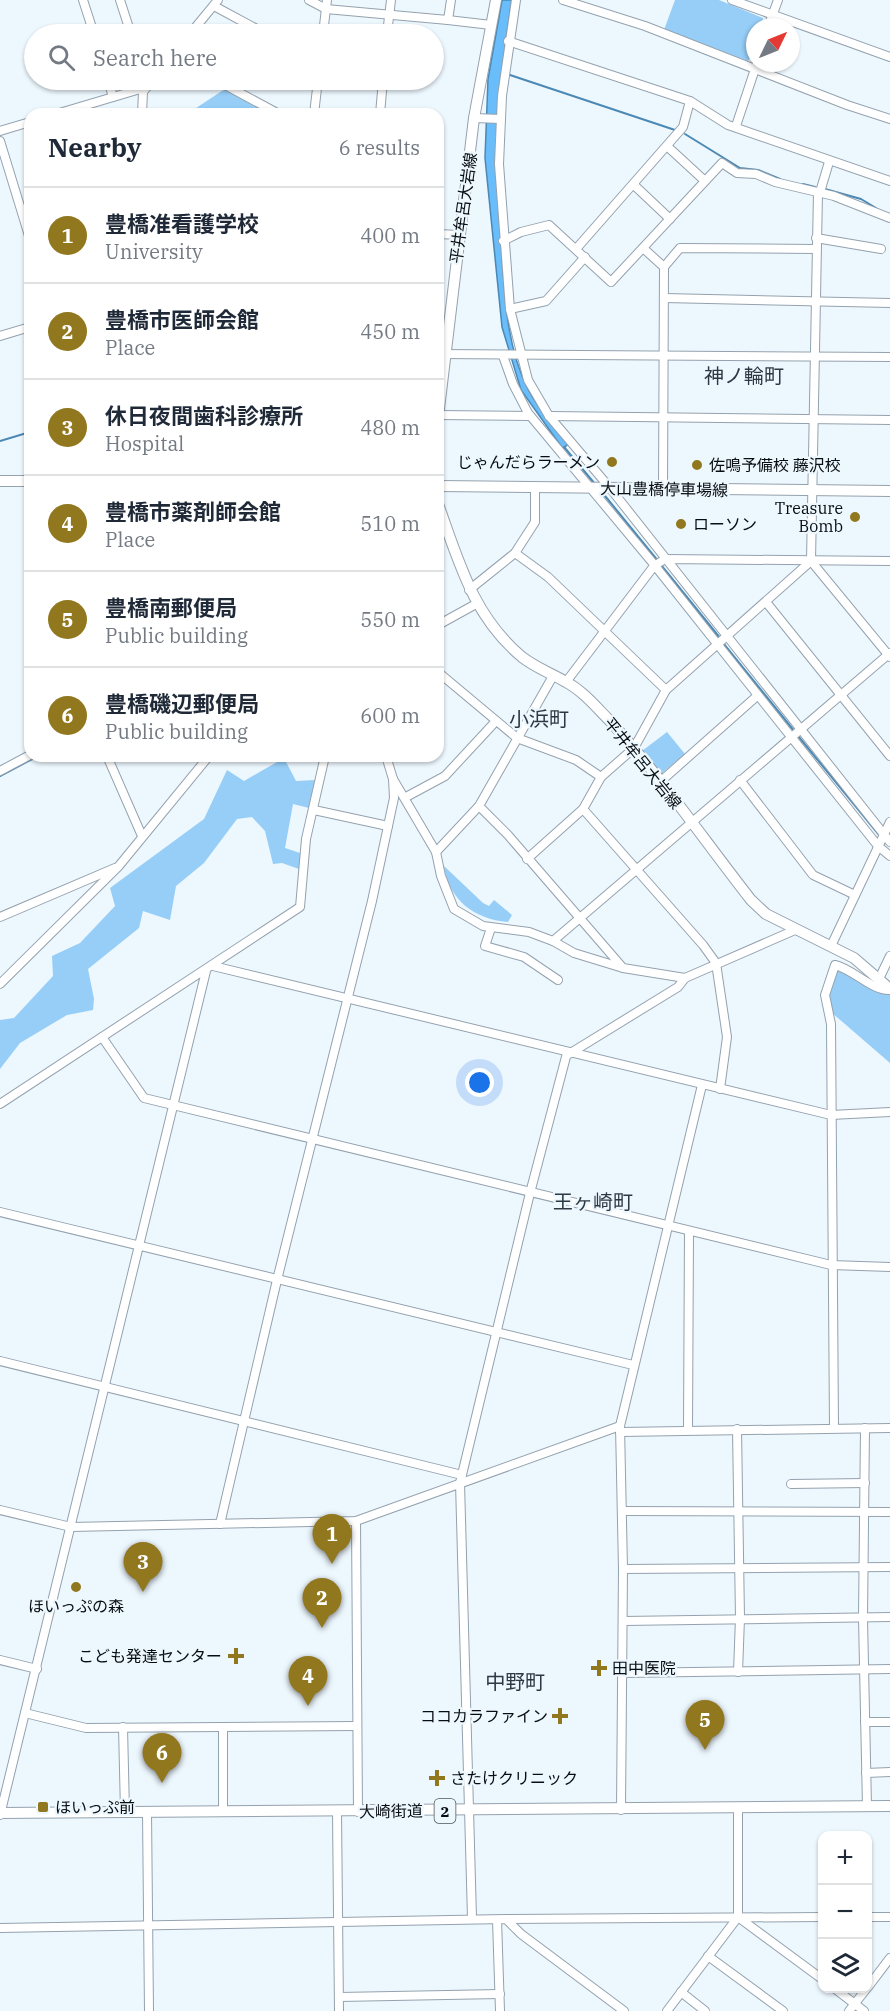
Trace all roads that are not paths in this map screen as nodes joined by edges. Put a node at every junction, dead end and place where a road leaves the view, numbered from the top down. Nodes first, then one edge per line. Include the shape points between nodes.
1 (83, 0) edge
2 (120, 0) edge
3 (309, 0) edge
4 (391, 0) edge
5 (451, 0) edge
6 (496, 0) edge
7 (516, 0) edge
8 (563, 0) edge
9 (732, 0) edge
10 (778, 0) edge
11 (216, 3) edge
12 (326, 5) edge
13 (389, 14) junction
14 (772, 15) junction
15 (771, 18) edge
16 (448, 20) junction
17 (91, 24) edge
18 (128, 24) edge
19 (198, 24) edge
20 (250, 24) edge
21 (324, 24) edge
22 (388, 24) edge
23 (491, 25) junction
24 (508, 41) junction
25 (890, 57) edge
26 (746, 62) edge
27 (754, 72) edge
28 (770, 72) edge
29 (111, 90) edge
30 (129, 90) edge
31 (144, 90) edge
32 (235, 90) edge
33 (317, 90) edge
34 (382, 90) edge
35 (113, 97) junction
36 (690, 100) junction
37 (76, 108) edge
38 (142, 108) edge
39 (268, 108) edge
40 (315, 108) edge
41 (381, 108) edge
42 (479, 118) junction
43 (501, 119) junction
44 (890, 119) edge
45 (24, 124) edge
46 (736, 126) junction
47 (0, 131) edge
48 (0, 141) edge
49 (668, 147) junction
50 (829, 162) junction
51 (705, 181) junction
52 (890, 181) edge
53 (634, 185) junction
54 (819, 192) junction
55 (890, 218) edge
56 (670, 219) junction
57 (24, 220) edge
58 (444, 234) edge
59 (459, 235) junction
60 (816, 238) junction
61 (503, 241) junction
62 (643, 248) junction
63 (576, 249) junction
64 (815, 249) junction
65 (882, 249) dead end
66 (585, 257) junction
67 (664, 267) junction
68 (664, 298) junction
69 (815, 299) junction
70 (890, 303) edge
71 (510, 309) junction
72 (24, 329) edge
73 (444, 334) edge
74 (0, 336) edge
75 (444, 354) edge
76 (814, 355) junction
77 (503, 356) junction
78 (520, 356) junction
79 (664, 356) junction
80 (890, 357) edge
81 (444, 416) edge
82 (530, 416) junction
83 (549, 416) junction
84 (663, 416) junction
85 (814, 418) junction
86 (890, 420) edge
87 (0, 481) edge
88 (24, 481) edge
89 (444, 486) edge
90 (535, 488) junction
91 (590, 488) junction
92 (608, 488) junction
93 (663, 488) junction
94 (814, 491) junction
95 (890, 491) edge
96 (444, 521) edge
97 (515, 553) junction
98 (664, 559) junction
99 (811, 561) junction
100 (890, 561) edge
101 (654, 566) junction
102 (469, 590) junction
103 (766, 602) junction
104 (476, 604) junction
105 (444, 622) edge
106 (607, 632) junction
107 (726, 637) junction
108 (717, 644) junction
109 (889, 654) edge
110 (553, 676) junction
111 (444, 677) edge
112 (566, 682) junction
113 (666, 690) junction
114 (840, 694) junction
115 (757, 696) junction
116 (496, 721) junction
117 (799, 729) junction
118 (790, 736) junction
119 (517, 738) junction
120 (634, 748) junction
121 (890, 756) edge
122 (24, 758) edge
123 (110, 762) edge
124 (204, 762) edge
125 (324, 762) edge
126 (388, 762) edge
127 (0, 771) edge
128 (601, 777) junction
129 (393, 779) junction
130 (740, 780) junction
131 (660, 782) junction
132 (406, 797) junction
133 (479, 806) junction
134 (583, 809) junction
135 (314, 810) junction
136 (890, 822) edge
137 (691, 823) junction
138 (388, 826) junction
139 (142, 836) junction
140 (887, 839) edge
141 (878, 846) junction
142 (436, 852) junction
143 (890, 856) edge
144 (527, 859) junction
145 (118, 867) junction
146 (635, 869) junction
147 (855, 895) junction
148 (0, 917) edge
149 (578, 918) junction
150 (491, 928) junction
151 (795, 930) junction
152 (553, 941) junction
153 (831, 946) junction
154 (890, 956) edge
155 (716, 963) junction
156 (209, 968) junction
157 (623, 968) junction
158 (685, 978) junction
159 (879, 979) junction
160 (558, 980) dead end
161 (0, 984) edge
162 (890, 989) edge
163 (348, 999) junction
164 (102, 1037) junction
165 (568, 1053) junction
166 (702, 1085) junction
167 (720, 1089) junction
168 (0, 1104) edge
169 (173, 1105) junction
170 (890, 1112) edge
171 (831, 1115) junction
172 (314, 1140) junction
173 (530, 1193) junction
174 (0, 1212) edge
175 (668, 1226) junction
176 (689, 1231) junction
177 (139, 1246) junction
178 (831, 1265) junction
179 (890, 1267) edge
180 (277, 1280) junction
181 (496, 1334) junction
182 (0, 1361) edge
183 (633, 1365) junction
184 (105, 1387) junction
185 (244, 1420) junction
186 (834, 1428) junction
187 (865, 1428) junction
188 (890, 1428) edge
189 (620, 1429) junction
190 (737, 1429) junction
191 (688, 1430) junction
192 (461, 1479) junction
193 (865, 1483) junction
194 (791, 1484) dead end
195 (0, 1510) edge
196 (622, 1511) junction
197 (738, 1512) junction
198 (864, 1512) junction
199 (890, 1512) edge
200 (356, 1521) junction
201 (220, 1524) junction
202 (71, 1527) junction
203 (740, 1567) junction
204 (890, 1567) edge
205 (864, 1568) junction
206 (623, 1569) junction
207 (890, 1617) edge
208 (740, 1618) junction
209 (863, 1618) junction
210 (623, 1621) junction
211 (0, 1659) edge
212 (37, 1669) junction
213 (890, 1669) edge
214 (864, 1670) junction
215 (738, 1672) junction
216 (622, 1673) junction
217 (25, 1713) junction
218 (865, 1722) junction
219 (890, 1722) edge
220 (223, 1726) junction
221 (357, 1726) junction
222 (123, 1727) junction
223 (890, 1772) edge
224 (866, 1773) junction
225 (890, 1806) edge
226 (738, 1807) junction
227 (867, 1807) junction
228 (621, 1810) junction
229 (468, 1811) junction
230 (124, 1812) junction
231 (147, 1812) junction
232 (223, 1812) junction
233 (338, 1812) junction
234 (358, 1812) junction
235 (0, 1813) edge
236 (738, 1917) junction
237 (818, 1917) edge
238 (872, 1917) edge
239 (890, 1917) edge
240 (472, 1918) junction
241 (502, 1920) junction
242 (338, 1922) junction
243 (147, 1924) junction
244 (0, 1928) edge
245 (708, 1956) junction
246 (890, 1958) edge
247 (818, 1976) edge
248 (872, 1981) edge
249 (681, 1992) junction
250 (838, 1993) edge
251 (863, 1993) edge
252 (500, 1994) junction
253 (339, 1996) junction
254 (852, 2008) edge
255 (149, 2011) edge
256 (339, 2011) edge
257 (500, 2011) edge
258 (624, 2011) edge
259 (667, 2011) edge
260 (705, 2011) edge
261 (783, 2011) edge
262 (864, 2011) edge

1 - 17 street
2 - 18 street
3 - 12 street
4 - 13 street
5 - 16 street
6 - 23 main road, 平井牟呂大岩線
7 - 24 street
8 - 26 street
9 - 14 street
10 - 14 street
11 - 19 street
11 - 20 street
12 - 13 street
12 - 21 street
13 - 16 street
13 - 22 street
14 - 15 street
14 - 25 street
16 - 23 street
23 - 42 main road, 平井牟呂大岩線
24 - 36 street
24 - 43 street
27 - 46 street
28 - 44 street
29 - 35 street
30 - 35 street
31 - 38 street
32 - 39 street
33 - 40 street
34 - 41 street
35 - 37 street
36 - 46 street via 728,125
36 - 49 street via 683,127
42 - 43 street
42 - 59 main road, 平井牟呂大岩線
43 - 61 street
45 - 47 street
46 - 50 street
48 - 57 street
49 - 51 street
49 - 53 street
50 - 52 street
50 - 54 street
51 - 54 street via 723,163 737,173 756,174
51 - 56 street
53 - 56 street
53 - 63 street
54 - 55 street
54 - 60 street
56 - 62 street
58 - 59 street
59 - 73 main road, 平井牟呂大岩線
60 - 64 street
60 - 65 street
61 - 63 street via 549,225
61 - 71 street
62 - 66 street via 611,282
62 - 67 street
63 - 66 street
64 - 67 street via 680,248
64 - 69 street
66 - 71 street via 546,301
67 - 68 street
68 - 69 street
68 - 79 street
69 - 70 street
69 - 76 street
71 - 78 street
72 - 74 street
75 - 77 street
76 - 79 street
76 - 80 street
76 - 85 street
77 - 78 street
77 - 82 street
78 - 79 street
78 - 83 street via 528,380
79 - 84 street
81 - 82 street
82 - 91 street
83 - 84 street
83 - 92 street
84 - 85 street
84 - 93 street
85 - 86 street
85 - 94 street
87 - 88 main road
89 - 90 main road, 大山豊橋停車場線
90 - 91 main road, 大山豊橋停車場線
90 - 97 street via 535,522
91 - 92 main road, 大山豊橋停車場線
91 - 101 street
92 - 93 main road, 大山豊橋停車場線
92 - 98 street
93 - 94 main road, 大山豊橋停車場線
94 - 95 main road, 大山豊橋停車場線
94 - 99 street
96 - 102 main road, 平井牟呂大岩線
97 - 102 street
97 - 106 street via 549,578
98 - 99 street
98 - 101 street
98 - 107 street
99 - 100 street
99 - 103 street
99 - 109 street
101 - 106 street
101 - 108 street
102 - 104 main road, 平井牟呂大岩線
103 - 107 street
103 - 114 street
104 - 105 street
104 - 110 main road, 平井牟呂大岩線 via 517,652
106 - 112 street
106 - 113 street
107 - 108 street
107 - 117 street
108 - 113 street
108 - 115 street
109 - 114 street
110 - 112 main road, 平井牟呂大岩線
110 - 119 street
111 - 116 street
112 - 120 main road, 平井牟呂大岩線 via 588,698
113 - 120 street
114 - 117 street
114 - 121 street
115 - 118 street
115 - 131 street
116 - 119 street
116 - 132 street via 445,776
117 - 118 street
117 - 140 street
118 - 130 street
118 - 141 street
119 - 128 street via 576,760
119 - 133 street
120 - 128 street
120 - 131 main road, 平井牟呂大岩線
122 - 127 street
123 - 139 street
124 - 139 street
125 - 135 street
126 - 129 street
128 - 134 street
129 - 132 street
129 - 138 street via 394,798
130 - 137 street
130 - 147 street via 813,875
131 - 137 main road, 平井牟呂大岩線
132 - 142 street
133 - 142 street
133 - 144 street
134 - 144 street
134 - 146 street
135 - 138 street
135 - 156 street via 306,839 300,907
136 - 140 street
137 - 146 street
137 - 151 main road, 平井牟呂大岩線 via 751,900 766,914
138 - 163 street
139 - 145 street
140 - 141 street
141 - 143 street
141 - 147 street
142 - 150 street via 454,909
144 - 149 street
145 - 148 street
145 - 161 street
146 - 149 street
146 - 155 street
147 - 153 street
149 - 152 street
149 - 157 street
150 - 152 street via 529,932
150 - 160 street via 485,946 524,957
151 - 153 main road, 平井牟呂大岩線
151 - 155 street
152 - 157 street via 574,953
153 - 159 main road, 平井牟呂大岩線 via 854,958
154 - 159 street
155 - 158 street
155 - 167 street via 727,1037
156 - 163 street
156 - 164 street
156 - 169 street
157 - 158 street
158 - 165 street via 678,987
159 - 162 main road, 平井牟呂大岩線
162 - 171 street via 881,989 844,967 832,967 825,995 831,1024
163 - 165 street
163 - 172 street
164 - 168 street
164 - 169 street via 144,1098
165 - 166 street
165 - 173 street
166 - 167 street
166 - 175 street
167 - 171 street
169 - 172 street
169 - 177 street
170 - 171 street
171 - 178 street
172 - 173 street
172 - 180 street
173 - 175 street
173 - 181 street
174 - 177 street
175 - 176 street
175 - 183 street
176 - 178 street
176 - 191 street
177 - 180 street
177 - 184 street
178 - 179 street
178 - 186 street
180 - 181 street
180 - 185 street
181 - 183 street
181 - 192 street
182 - 184 street
183 - 189 street
184 - 185 street
184 - 202 street
185 - 192 street
185 - 201 street
186 - 187 street
186 - 190 street
187 - 188 street
187 - 193 street
189 - 191 street
189 - 192 street
189 - 196 street
190 - 191 street
190 - 197 street
192 - 200 street
192 - 229 street
193 - 194 street
193 - 198 street
195 - 202 street
196 - 197 street
196 - 206 street
197 - 198 street
197 - 203 street
198 - 199 street
198 - 205 street
200 - 201 street
200 - 221 street
201 - 202 street
202 - 212 street
203 - 205 street
203 - 206 street
203 - 208 street
204 - 205 street
205 - 209 street
206 - 210 street
207 - 209 street
208 - 209 street
208 - 210 street
208 - 215 street
209 - 214 street
210 - 216 street
211 - 212 street
212 - 217 street
213 - 214 street
214 - 215 street
214 - 218 street
215 - 216 street
216 - 228 street
217 - 222 street via 86,1728
217 - 235 street
218 - 219 street
218 - 224 street
220 - 221 street
220 - 222 street
220 - 232 street
221 - 234 street
222 - 230 street
223 - 224 street
224 - 227 street
225 - 227 main road, 大崎街道 / 2
226 - 227 main road, 大崎街道 / 2
226 - 228 main road, 大崎街道 / 2
226 - 236 street
228 - 229 main road, 大崎街道 / 2
229 - 234 main road, 大崎街道 / 2
229 - 240 street
230 - 231 main road, 大崎街道 / 2
230 - 235 main road, 大崎街道 / 2
231 - 232 main road, 大崎街道 / 2
231 - 243 street
232 - 233 main road, 大崎街道 / 2
233 - 234 main road, 大崎街道 / 2
233 - 242 street
236 - 237 street
236 - 241 street
236 - 245 street
236 - 247 street
238 - 239 street
240 - 241 street
240 - 242 street
241 - 252 street
241 - 258 street
242 - 243 street
242 - 253 street
243 - 244 street
243 - 255 street
245 - 249 street
245 - 261 street
246 - 248 street
249 - 259 street
249 - 260 street
250 - 254 street
251 - 254 street
252 - 253 street
252 - 257 street
253 - 256 street
254 - 262 street

